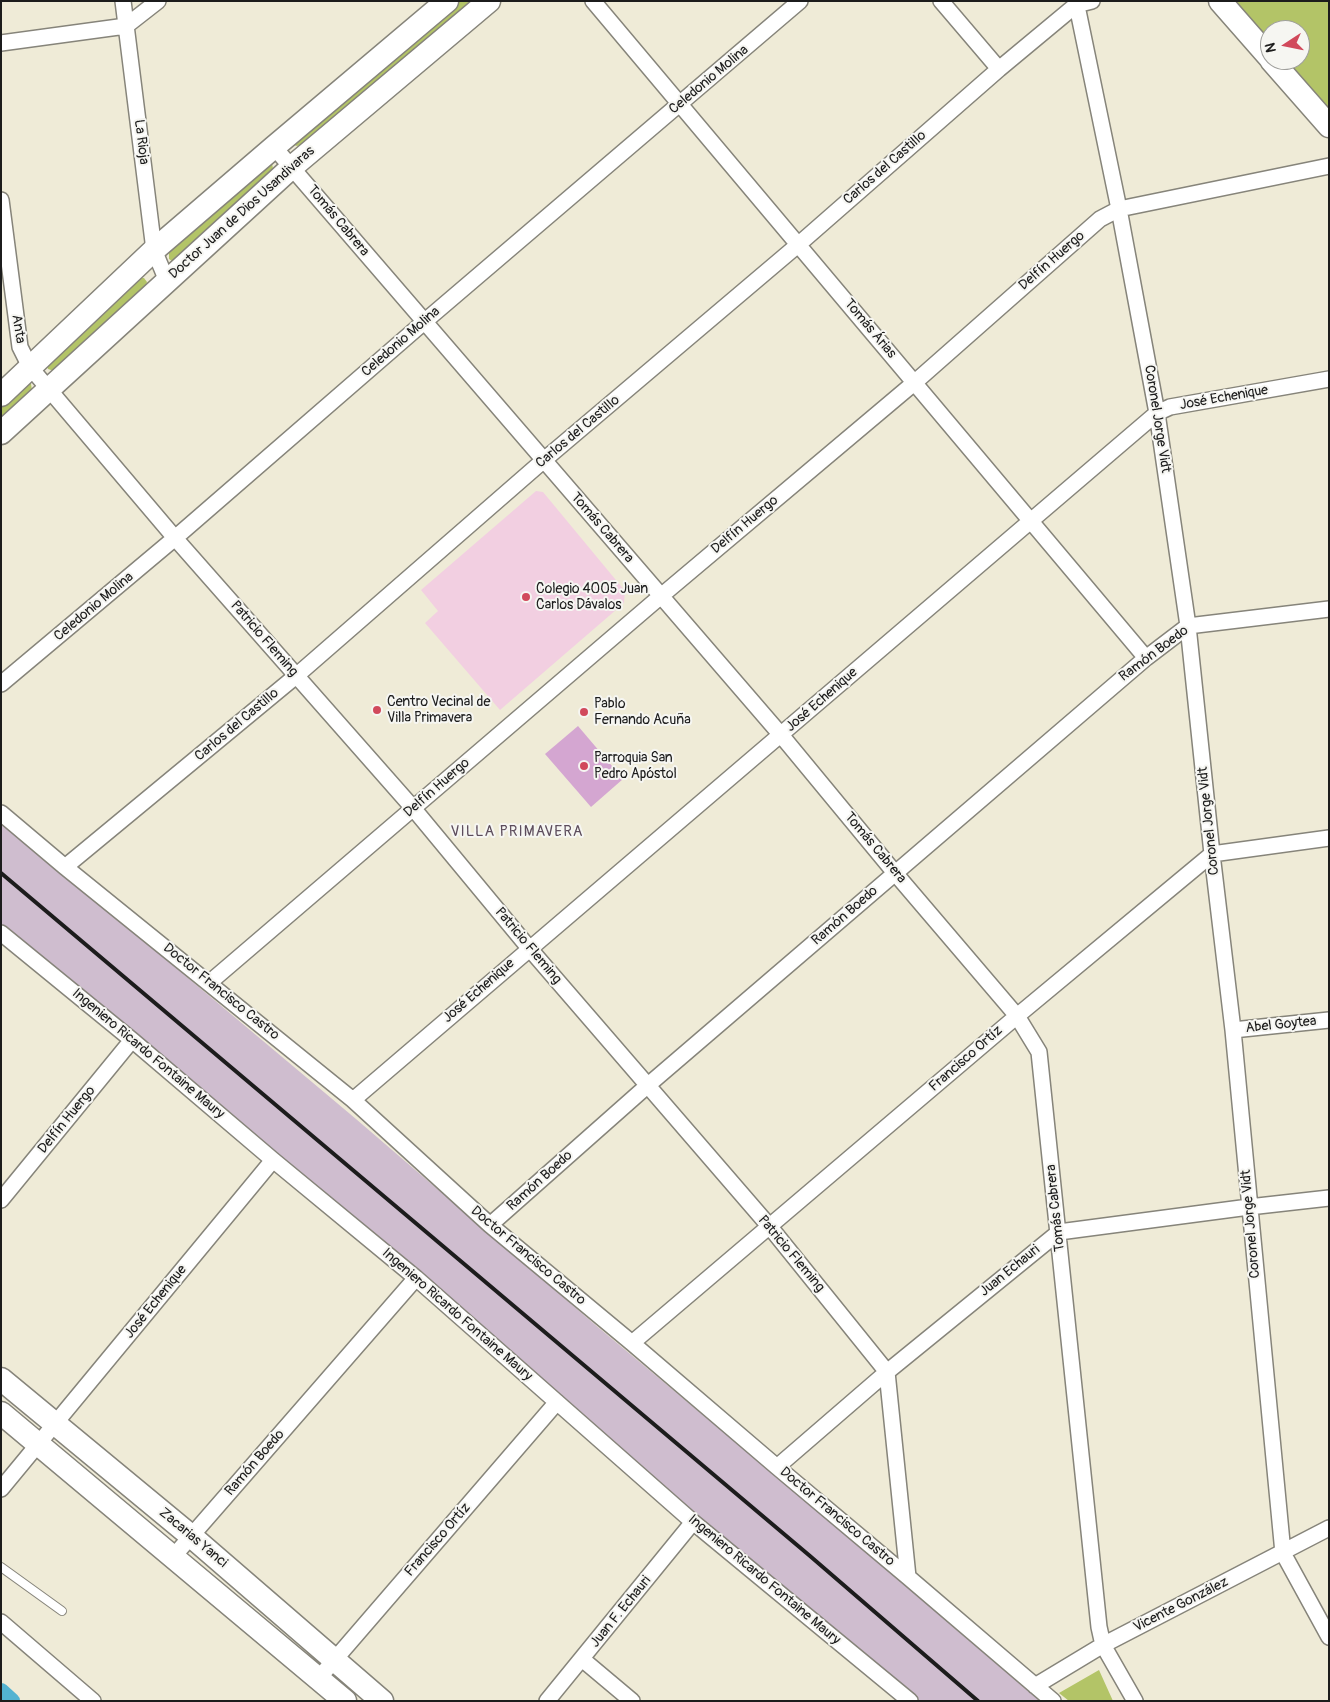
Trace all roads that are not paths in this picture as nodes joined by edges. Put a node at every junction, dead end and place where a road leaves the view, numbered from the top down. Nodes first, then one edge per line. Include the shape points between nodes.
1 (123, 1) edge
2 (158, 1) edge
3 (447, 1) edge
4 (489, 1) edge
5 (593, 1) edge
6 (800, 1) edge
7 (941, 1) edge
8 (1092, 1) edge
9 (1220, 1) edge
10 (1076, 3) edge
11 (126, 26) junction
12 (1, 43) edge
13 (1260, 46) edge
14 (999, 69) junction
15 (1281, 70) edge
16 (679, 104) junction
17 (1329, 126) edge
18 (274, 147) junction
19 (1329, 166) edge
20 (292, 167) junction
21 (1, 200) edge
22 (1119, 209) junction
23 (799, 244) junction
24 (154, 250) junction
25 (167, 281) junction
26 (424, 322) junction
27 (30, 368) junction
28 (1328, 382) edge
29 (914, 383) junction
30 (49, 388) junction
31 (1, 395) edge
32 (1157, 413) junction
33 (1, 432) edge
34 (544, 460) junction
35 (1031, 521) junction
36 (175, 538) junction
37 (660, 596) junction
38 (1329, 609) edge
39 (1188, 626) junction
40 (1146, 658) junction
41 (296, 676) junction
42 (1, 684) edge
43 (782, 735) junction
44 (413, 808) junction
45 (1, 813) edge
46 (1329, 838) edge
47 (1212, 854) junction
48 (65, 867) junction
49 (895, 873) junction
50 (1, 933) edge
51 (529, 948) junction
52 (209, 983) junction
53 (1017, 1016) junction
54 (1329, 1020) edge
55 (1233, 1030) junction
56 (132, 1040) junction
57 (647, 1086) junction
58 (353, 1100) junction
59 (273, 1160) junction
60 (1329, 1198) edge
61 (1, 1200) edge
62 (1249, 1207) junction
63 (490, 1225) junction
64 (770, 1227) junction
65 (1059, 1232) junction
66 (416, 1278) junction
67 (632, 1342) junction
68 (887, 1372) junction
69 (1, 1379) edge
70 (557, 1402) junction
71 (1, 1413) edge
72 (56, 1424) junction
73 (39, 1444) junction
74 (777, 1468) junction
75 (1, 1489) edge
76 (693, 1522) junction
77 (1329, 1528) edge
78 (191, 1536) junction
79 (1283, 1553) junction
80 (173, 1557) junction
81 (1, 1567) edge
82 (908, 1577) junction
83 (62, 1611) dead end
84 (1, 1622) edge
85 (1329, 1637) edge
86 (1103, 1645) junction
87 (582, 1659) junction
88 (334, 1660) junction
89 (318, 1678) junction
90 (1035, 1686) junction
91 (93, 1701) edge
92 (344, 1701) edge
93 (382, 1701) edge
94 (547, 1701) edge
95 (632, 1701) edge
96 (910, 1701) edge
97 (1053, 1701) edge
98 (1135, 1701) edge

1 - 11 street, La Rioja
2 - 11 street
3 - 18 main road, Doctor Juan de Dios Usandivaras
4 - 20 main road, Doctor Juan de Dios Usandivaras
5 - 16 street, Tomás Árias
6 - 16 street, Celedonio Molina
7 - 14 street
8 - 10 street, Carlos del Castillo
9 - 13 main road
10 - 14 street, Carlos del Castillo
10 - 22 street, Coronel Jorge Vidt
11 - 12 street
11 - 24 street, La Rioja
14 - 23 street, Carlos del Castillo
15 - 17 main road
16 - 23 street, Tomás Árias
16 - 26 street, Celedonio Molina
18 - 20 street, Tomás Cabrera
18 - 24 main road, Doctor Juan de Dios Usandivaras
19 - 22 street, Delfín Huergo
20 - 25 main road, Doctor Juan de Dios Usandivaras
20 - 26 street, Tomás Cabrera
21 - 27 street, Anta via 20,347
22 - 29 street, Delfín Huergo via 1100,218
22 - 32 street, Coronel Jorge Vidt
23 - 29 street, Tomás Árias
23 - 34 street, Carlos del Castillo
24 - 25 street, La Rioja
24 - 27 main road, Doctor Juan de Dios Usandivaras
25 - 30 main road, Doctor Juan de Dios Usandivaras
26 - 34 street, Tomás Cabrera
26 - 36 street, Celedonio Molina
27 - 30 street, Patricio Fleming
27 - 31 main road, Doctor Juan de Dios Usandivaras
28 - 32 street, José Echenique via 1170,407
29 - 35 street, Tomás Árias
29 - 37 street, Delfín Huergo
30 - 33 main road, Doctor Juan de Dios Usandivaras
30 - 36 street, Patricio Fleming
32 - 35 street, José Echenique
32 - 39 street, Coronel Jorge Vidt
34 - 37 street, Tomás Cabrera
34 - 41 street, Carlos del Castillo
35 - 40 street, Tomás Árias
35 - 43 street, José Echenique
36 - 41 street, Patricio Fleming
36 - 42 street, Celedonio Molina
37 - 43 street, Tomás Cabrera
37 - 44 street, Delfín Huergo
38 - 39 street, Ramón Boedo
39 - 40 street, Ramón Boedo
39 - 47 street, Coronel Jorge Vidt
40 - 49 street, Ramón Boedo
41 - 44 street, Patricio Fleming
41 - 48 street, Carlos del Castillo
43 - 49 street, Tomás Cabrera
43 - 51 street, José Echenique
44 - 51 street, Patricio Fleming
44 - 52 street, Delfín Huergo
45 - 48 street, Doctor Francisco Castro
46 - 47 street
47 - 53 street, Francisco Ortíz
47 - 55 street, Coronel Jorge Vidt
48 - 52 street, Doctor Francisco Castro
49 - 53 street, Tomás Cabrera
49 - 57 street, Ramón Boedo
50 - 56 street, Ingeniero Ricardo Fontaine Maury
51 - 57 street, Patricio Fleming
51 - 58 street, José Echenique
52 - 58 street, Doctor Francisco Castro
53 - 64 street, Francisco Ortíz
53 - 65 street, Tomás Cabrera via 1040,1052
54 - 55 street, Abel Goytea
55 - 62 street, Coronel Jorge Vidt
56 - 59 street, Ingeniero Ricardo Fontaine Maury
56 - 61 street, Delfín Huergo
57 - 63 street, Ramón Boedo
57 - 64 street, Patricio Fleming
58 - 63 street, Doctor Francisco Castro
59 - 66 street, Ingeniero Ricardo Fontaine Maury
59 - 72 street, José Echenique
60 - 62 street
62 - 65 street
62 - 79 street, Coronel Jorge Vidt
63 - 67 street, Doctor Francisco Castro
64 - 67 street, Francisco Ortíz
64 - 68 street, Patricio Fleming
65 - 68 street, Juan Echauri
65 - 86 street, Tomás Cabrera
66 - 70 street, Ingeniero Ricardo Fontaine Maury
66 - 78 street, Ramón Boedo
67 - 74 street, Doctor Francisco Castro
68 - 74 street, Juan Echauri
68 - 82 street
69 - 72 main road, Zacarias Yanci
70 - 76 street, Ingeniero Ricardo Fontaine Maury
70 - 88 street, Francisco Ortíz
71 - 73 main road, Zacarias Yanci
72 - 73 street, José Echenique
72 - 78 main road, Zacarias Yanci
73 - 75 street, José Echenique
73 - 80 main road, Zacarias Yanci
74 - 82 street, Doctor Francisco Castro
76 - 87 street, Juan F. Echauri
76 - 96 street, Ingeniero Ricardo Fontaine Maury
77 - 79 street, Vicente González
78 - 80 street, Ramón Boedo
78 - 88 main road, Zacarias Yanci
79 - 85 street, Coronel Jorge Vidt
79 - 86 street, Vicente González
80 - 89 main road, Zacarias Yanci
81 - 83 lane
82 - 90 street, Doctor Francisco Castro
84 - 91 street
86 - 90 street, Vicente González
86 - 98 street, Tomás Cabrera
87 - 94 street, Juan F. Echauri
87 - 95 street
88 - 89 street, Francisco Ortíz
88 - 93 main road, Zacarias Yanci
89 - 92 main road, Zacarias Yanci
90 - 97 street, Doctor Francisco Castro

